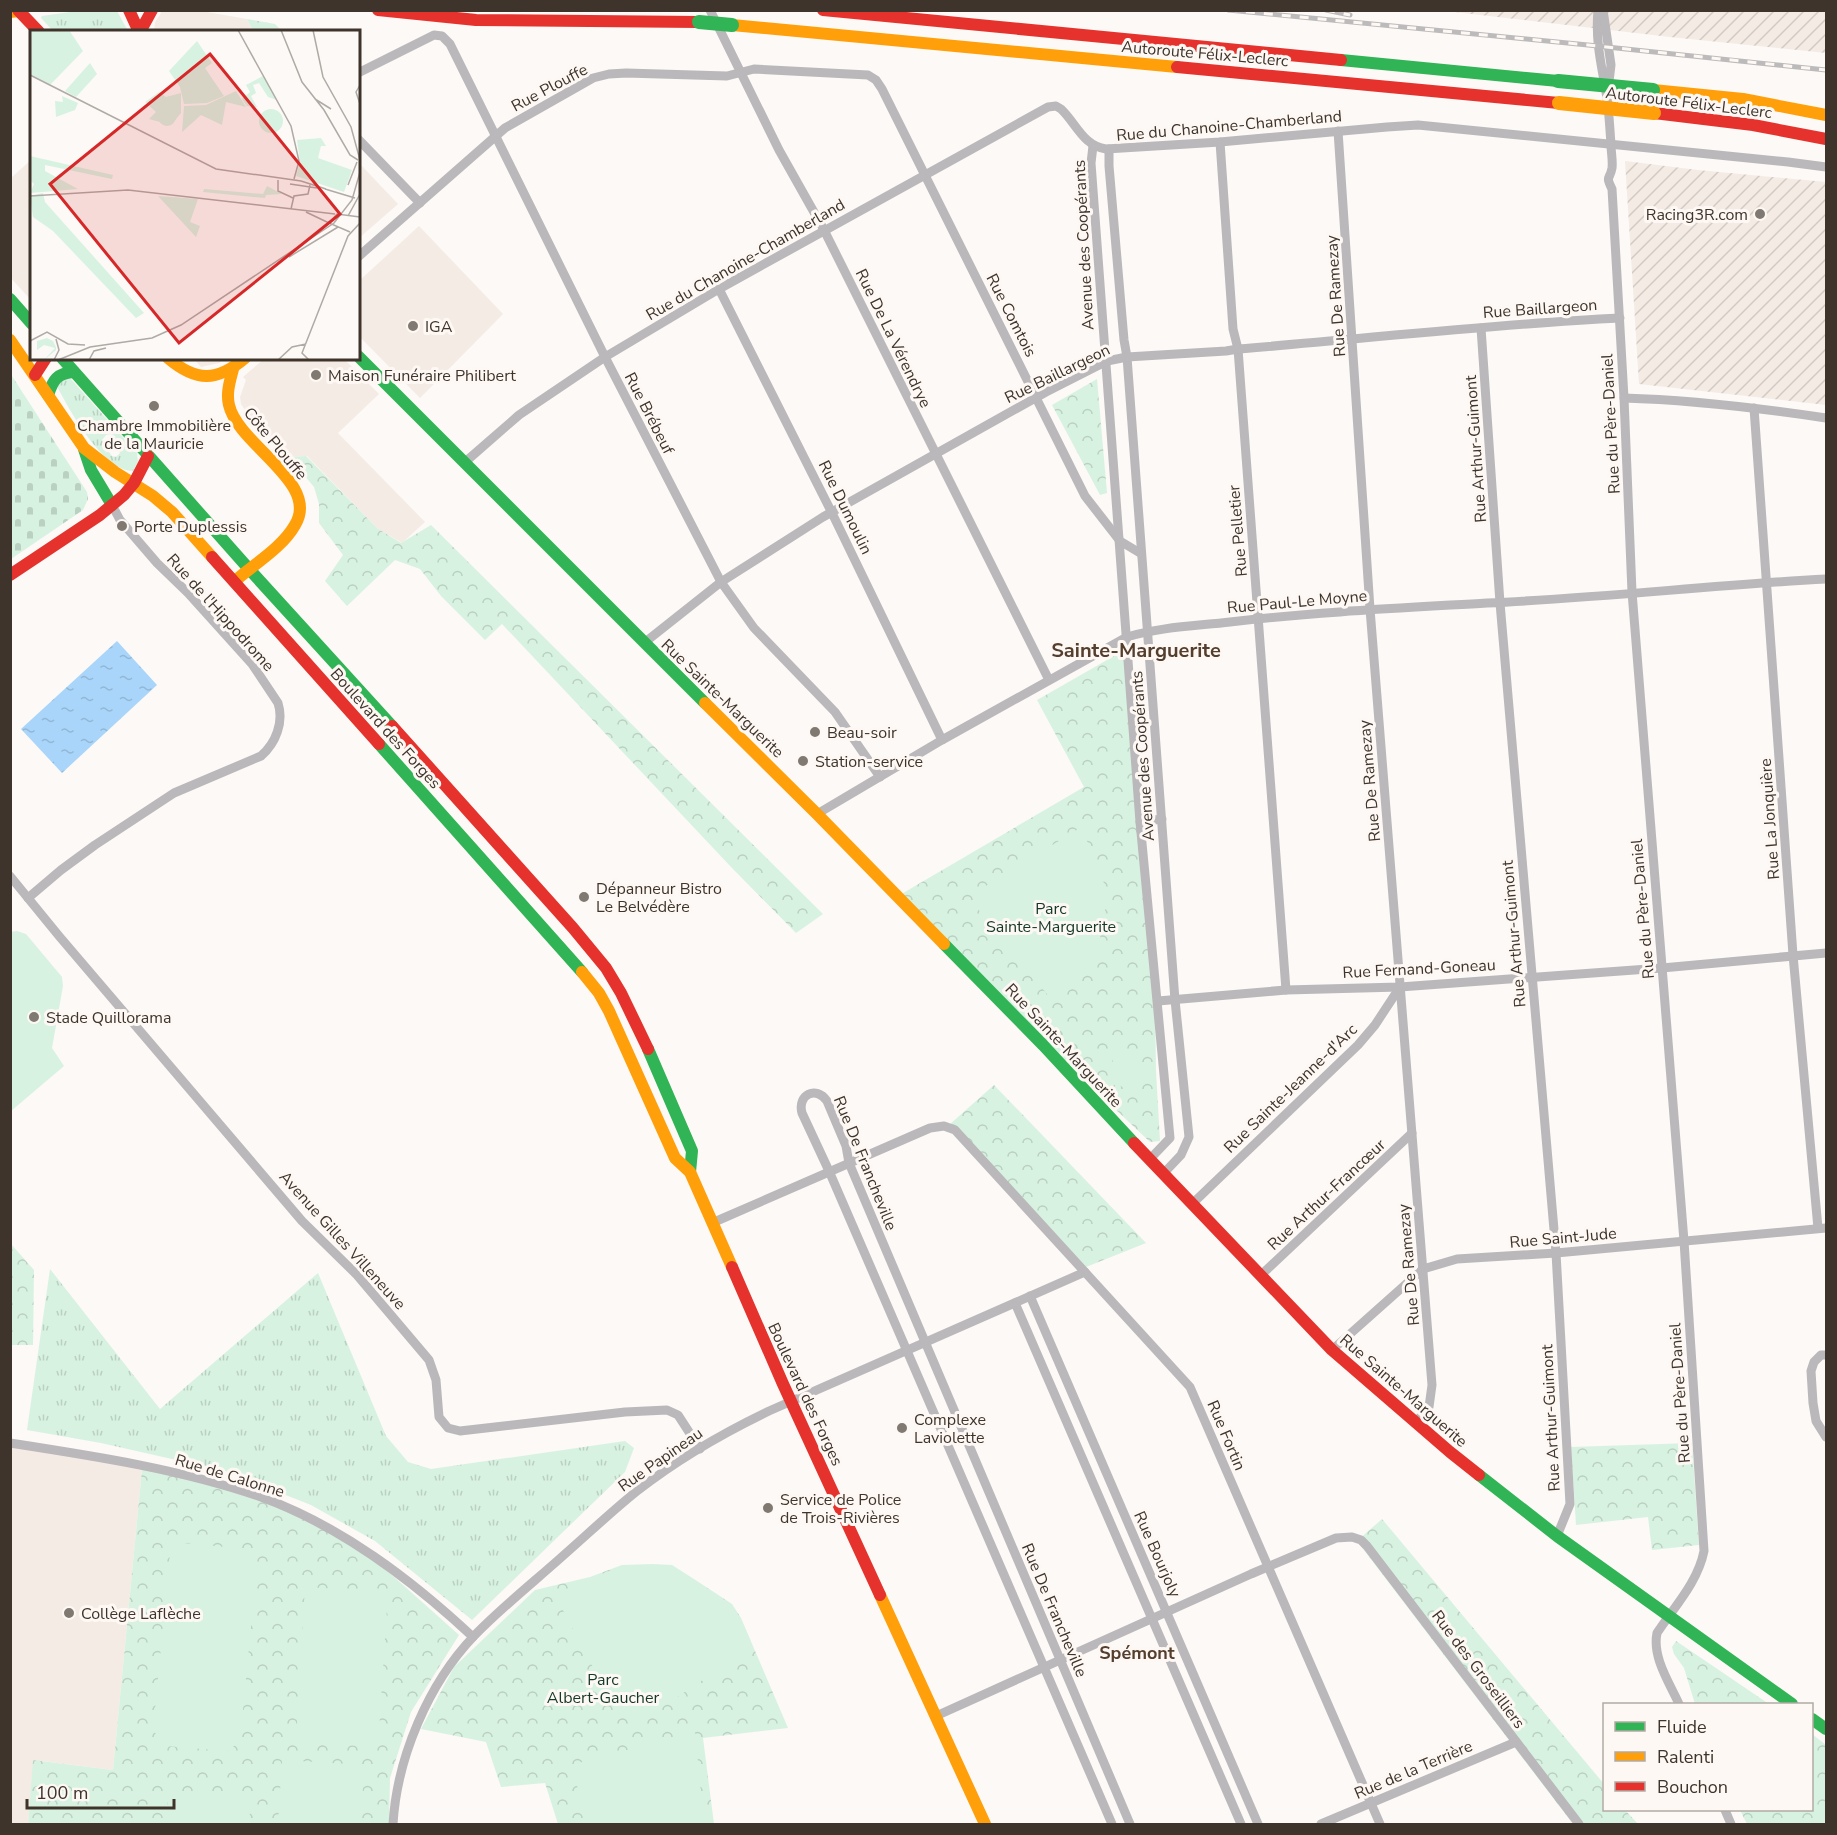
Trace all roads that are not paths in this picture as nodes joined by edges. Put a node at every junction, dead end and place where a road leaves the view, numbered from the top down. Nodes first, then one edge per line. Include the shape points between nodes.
1 (129, 10) edge
2 (152, 10) edge
3 (378, 10) edge
4 (579, 10) edge
5 (710, 10) edge
6 (823, 10) edge
7 (1598, 10) edge
8 (1603, 10) edge
9 (20, 11) edge
10 (10, 12) edge
11 (699, 22) junction
12 (37, 30) edge
13 (139, 30) edge
14 (141, 30) edge
15 (360, 72) edge
16 (740, 72) junction
17 (873, 78) joint
18 (1607, 98) junction
19 (1827, 115) edge
20 (1338, 131) junction
21 (496, 135) junction
22 (1827, 139) edge
23 (360, 141) edge
24 (1220, 142) junction
25 (1611, 145) junction
26 (1093, 146) junction
27 (1109, 149) junction
28 (1827, 167) edge
29 (925, 175) junction
30 (420, 203) junction
31 (824, 230) junction
32 (360, 255) edge
33 (719, 289) junction
34 (10, 299) edge
35 (1620, 318) junction
36 (30, 322) edge
37 (1481, 328) junction
38 (10, 340) edge
39 (1353, 340) junction
40 (1238, 349) junction
41 (605, 357) junction
42 (1126, 357) junction
43 (360, 358) edge
44 (45, 360) edge
45 (64, 360) edge
46 (170, 360) edge
47 (243, 360) edge
48 (1107, 361) junction
49 (233, 369) junction
50 (74, 372) junction
51 (35, 375) junction
52 (48, 395) junction
53 (1036, 397) junction
54 (1624, 398) junction
55 (1754, 408) junction
56 (1827, 418) edge
57 (84, 448) junction
58 (935, 454) junction
59 (148, 456) junction
60 (464, 463) junction
61 (134, 483) junction
62 (112, 505) junction
63 (832, 513) junction
64 (1120, 541) junction
65 (1140, 553) junction
66 (249, 569) junction
67 (10, 575) edge
68 (1827, 579) edge
69 (234, 581) junction
70 (721, 582) junction
71 (1767, 582) junction
72 (1632, 592) junction
73 (1500, 603) junction
74 (1370, 609) junction
75 (1259, 619) junction
76 (1147, 631) junction
77 (1127, 637) junction
78 (644, 643) junction
79 (1049, 680) junction
80 (942, 740) junction
81 (880, 777) junction
82 (466, 810) junction
83 (817, 813) junction
84 (1162, 819) junction
85 (1140, 822) junction
86 (450, 824) junction
87 (10, 876) edge
88 (28, 898) junction
89 (593, 952) junction
90 (1827, 953) edge
91 (1793, 955) junction
92 (576, 965) junction
93 (1662, 968) junction
94 (1532, 976) junction
95 (1400, 987) junction
96 (1286, 990) junction
97 (1175, 1000) junction
98 (1158, 1001) junction
99 (1412, 1133) junction
100 (1150, 1160) junction
101 (849, 1163) junction
102 (830, 1171) junction
103 (690, 1172) junction
104 (1163, 1174) junction
105 (1192, 1204) junction
106 (712, 1223) junction
107 (1822, 1228) edge
108 (1684, 1241) junction
109 (1556, 1253) junction
110 (1423, 1269) junction
111 (1085, 1272) junction
112 (1260, 1276) junction
113 (1030, 1296) junction
114 (1015, 1303) junction
115 (925, 1342) junction
116 (907, 1350) junction
117 (1332, 1350) junction
118 (1827, 1355) edge
119 (791, 1401) junction
120 (1415, 1422) junction
121 (1827, 1437) edge
122 (10, 1443) edge
123 (700, 1449) junction
124 (1557, 1536) junction
125 (1268, 1566) junction
126 (1167, 1612) junction
127 (1668, 1616) junction
128 (1152, 1618) junction
129 (474, 1637) junction
130 (1060, 1659) junction
131 (1044, 1666) junction
132 (1679, 1703) edge
133 (1791, 1703) edge
134 (936, 1716) junction
135 (1813, 1720) edge
136 (1827, 1729) edge
137 (1516, 1742) junction
138 (1371, 1804) junction
139 (393, 1824) edge
140 (985, 1824) edge
141 (1112, 1824) edge
142 (1130, 1824) edge
143 (1241, 1824) edge
144 (1258, 1824) edge
145 (1321, 1824) edge
146 (1380, 1824) edge
147 (1579, 1824) edge

1 - 13 main road
2 - 14 main road
3 - 11 main road via 476,20
4 - 11 main road, Autoroute Félix-Leclerc
5 - 16 street, Rue De La Vérendrye
6 - 19 main road, Autoroute Félix-Leclerc, bridge via 1743,99
7 - 18 street, Rue du Père-Daniel via 1600,63
8 - 18 street, Rue du Père-Daniel via 1611,65
9 - 10 main road
9 - 12 main road
11 - 22 main road, Autoroute Félix-Leclerc, bridge via 1654,113
15 - 21 street, Rue Brébeuf via 438,34 451,46
16 - 17 street, Rue Plouffe via 796,70 858,73
16 - 21 street, Rue Plouffe via 724,76 604,75 578,86
16 - 31 street, Rue De La Vérendrye
17 - 29 street, Rue Comtois
18 - 25 street, Rue du Père-Daniel
20 - 24 street, Rue du Chanoine-Chamberland
20 - 25 street, Rue du Chanoine-Chamberland via 1418,125
20 - 39 street, Rue De Ramezay
21 - 30 street, Rue Plouffe
21 - 41 street, Rue Brébeuf
23 - 30 street
24 - 27 street, Rue du Chanoine-Chamberland
24 - 40 street, Rue Pelletier via 1233,329
25 - 28 street, Rue du Chanoine-Chamberland
25 - 35 street, Rue du Père-Daniel via 1616,177 1612,189
26 - 27 street, Rue du Chanoine-Chamberland
26 - 29 street, Rue du Chanoine-Chamberland via 1064,111 1048,107
26 - 48 street, Avenue des Coopérants via 1091,163
27 - 42 street, Avenue des Coopérants
29 - 31 street, Rue du Chanoine-Chamberland
29 - 53 street, Rue Comtois
30 - 32 street, Rue Plouffe
31 - 33 street, Rue du Chanoine-Chamberland
31 - 58 street, Rue De La Vérendrye
33 - 41 street, Rue du Chanoine-Chamberland
33 - 63 street, Rue Dumoulin
34 - 36 main road
35 - 37 street, Rue Baillargeon
35 - 54 street, Rue du Père-Daniel
37 - 39 street, Rue Baillargeon
37 - 73 street, Rue Arthur-Guimont
38 - 51 main road, Boulevard des Forges
39 - 40 street, Rue Baillargeon
39 - 74 street, Rue De Ramezay
40 - 42 street, Rue Baillargeon
40 - 75 street, Rue Pelletier
41 - 60 street, Rue du Chanoine-Chamberland via 519,415
41 - 70 street, Rue Brébeuf
42 - 48 street, Rue Baillargeon
42 - 65 street, Avenue des Coopérants
43 - 60 main road, Rue Sainte-Marguerite
44 - 51 main road
45 - 50 main road, Boulevard des Forges
46 - 49 main road via 182,371 201,377
47 - 49 main road
48 - 53 street, Rue Baillargeon
48 - 64 street, Avenue des Coopérants
49 - 66 main road, Côte Plouffe via 226,399 232,417 292,484 300,503 300,517 294,530
50 - 52 main road via 56,376
50 - 59 main road, Boulevard des Forges
51 - 52 main road, Boulevard des Forges
52 - 57 main road, Boulevard des Forges
53 - 58 street, Rue Baillargeon
53 - 64 street, Rue Comtois via 1085,496
54 - 55 street
54 - 72 street, Rue du Père-Daniel
55 - 56 street
55 - 71 street, Rue La Jonquière
57 - 61 main road, Boulevard des Forges
57 - 62 main road via 91,470
58 - 63 street, Rue Baillargeon
58 - 79 street, Rue De La Vérendrye
59 - 61 main road
59 - 66 main road, Boulevard des Forges
60 - 78 main road, Rue Sainte-Marguerite
61 - 62 main road
61 - 69 main road, Boulevard des Forges via 169,509
62 - 67 main road
62 - 88 street, Rue de l'Hippodrome via 157,563 252,664 278,703 279,724 272,744 261,756 174,793 95,845
63 - 70 street, Rue Baillargeon
63 - 80 street, Rue Dumoulin
64 - 65 street, Rue Comtois
64 - 77 street, Avenue des Coopérants
65 - 76 street, Avenue des Coopérants
66 - 69 main road, Côte Plouffe
66 - 82 main road, Boulevard des Forges
68 - 71 street, Rue Paul-Le Moyne
69 - 86 main road, Boulevard des Forges
70 - 78 street, Rue Baillargeon
70 - 81 street, Rue Brébeuf via 754,628 835,712
71 - 72 street, Rue Paul-Le Moyne
71 - 91 street, Rue La Jonquière
72 - 73 street, Rue Paul-Le Moyne
72 - 93 street, Rue du Père-Daniel
73 - 74 street, Rue Paul-Le Moyne
73 - 94 street, Rue Arthur-Guimont
74 - 75 street, Rue Paul-Le Moyne
74 - 95 street, Rue De Ramezay
75 - 76 street, Rue Paul-Le Moyne
75 - 96 street, Rue Pelletier
76 - 77 street, Rue Paul-Le Moyne
76 - 84 street, Avenue des Coopérants
77 - 79 street, Rue Paul-Le Moyne
77 - 85 street, Avenue des Coopérants
78 - 83 main road, Rue Sainte-Marguerite
79 - 80 street, Rue Paul-Le Moyne
80 - 81 street, Rue Paul-Le Moyne
81 - 83 street, Rue Paul-Le Moyne
82 - 86 main road
82 - 89 main road, Boulevard des Forges
83 - 100 main road, Rue Sainte-Marguerite
84 - 85 street
84 - 97 street, Avenue des Coopérants
85 - 98 street, Avenue des Coopérants
86 - 92 main road, Boulevard des Forges
87 - 88 street, Avenue Gilles Villeneuve
88 - 123 street, Avenue Gilles Villeneuve via 302,1221 357,1275 429,1360 436,1380 439,1417 446,1427 459,1431 668,1410 678,1415
89 - 92 main road
89 - 103 main road, Boulevard des Forges via 625,1000 668,1094 692,1151
90 - 91 street, Rue Fernand-Goneau
91 - 93 street, Rue Fernand-Goneau
91 - 107 street, Rue La Jonquière
92 - 103 main road, Boulevard des Forges via 606,1004 675,1158
93 - 94 street, Rue Fernand-Goneau
93 - 108 street, Rue du Père-Daniel
94 - 95 street, Rue Fernand-Goneau
94 - 109 street, Rue Arthur-Guimont
95 - 96 street, Rue Fernand-Goneau
95 - 99 street, Rue De Ramezay
95 - 105 street, Rue Sainte-Jeanne-d'Arc via 1358,1045
96 - 97 street, Rue Fernand-Goneau
97 - 98 street, Rue Fernand-Goneau
97 - 104 street, Avenue des Coopérants via 1189,1137 1181,1155
98 - 100 street, Avenue des Coopérants via 1170,1138
99 - 110 street, Rue De Ramezay
99 - 112 street, Rue Arthur-Francœur
100 - 104 main road, Rue Sainte-Marguerite
101 - 102 street
101 - 102 street, Rue De Francheville via 827,1101 817,1093 808,1094 801,1109
101 - 111 street, Rue Fortin via 930,1128 952,1128
101 - 115 street, Rue De Francheville
102 - 106 street
102 - 116 street, Rue De Francheville
103 - 106 main road, Boulevard des Forges
104 - 105 main road, Rue Sainte-Marguerite
105 - 112 main road, Rue Sainte-Marguerite
106 - 119 main road, Boulevard des Forges
107 - 108 street, Rue Saint-Jude
108 - 109 street, Rue Saint-Jude
108 - 127 street, Rue du Père-Daniel via 1704,1551 1696,1576
109 - 110 street, Rue Saint-Jude via 1457,1259
109 - 124 street, Rue Arthur-Guimont via 1570,1504
110 - 117 street, Rue Saint-Jude
110 - 120 street, Rue De Ramezay via 1432,1385 1429,1407
111 - 113 street, Rue Papineau
111 - 125 street, Rue Fortin via 1190,1386
112 - 117 main road, Rue Sainte-Marguerite
113 - 114 street, Rue Papineau
113 - 126 street, Rue Bourjoly
114 - 115 street, Rue Papineau
114 - 128 street, Rue Bourjoly
115 - 116 street, Rue Papineau
115 - 130 street, Rue De Francheville
116 - 119 street, Rue Papineau
116 - 131 street, Rue De Francheville
117 - 120 main road, Rue Sainte-Marguerite
118 - 121 street via 1821,1355 1811,1371 1816,1421
119 - 123 street, Rue Papineau
119 - 134 main road, Boulevard des Forges
120 - 124 main road, Rue Sainte-Marguerite
122 - 129 street, Rue de Calonne via 153,1467 262,1497 378,1558
123 - 129 street, Rue Papineau via 628,1498
124 - 127 main road, Rue Sainte-Marguerite
125 - 126 street
125 - 137 street, Rue des Groseilliers via 1336,1538 1361,1540
125 - 138 street, Rue Fortin
126 - 128 street
126 - 144 street, Rue Bourjoly
127 - 132 street, Rue du Père-Daniel via 1657,1633 1656,1653
127 - 133 main road, Rue Sainte-Marguerite
128 - 130 street
128 - 143 street, Rue Bourjoly
129 - 139 street, Rue Papineau via 443,1678 417,1724 400,1777
130 - 131 street
130 - 142 street, Rue De Francheville
131 - 134 street
131 - 141 street, Rue De Francheville
134 - 140 main road, Boulevard des Forges
135 - 136 main road
137 - 138 street, Rue de la Terrière
137 - 147 street, Rue des Groseilliers
138 - 145 street, Rue de la Terrière
138 - 146 street, Rue Fortin

